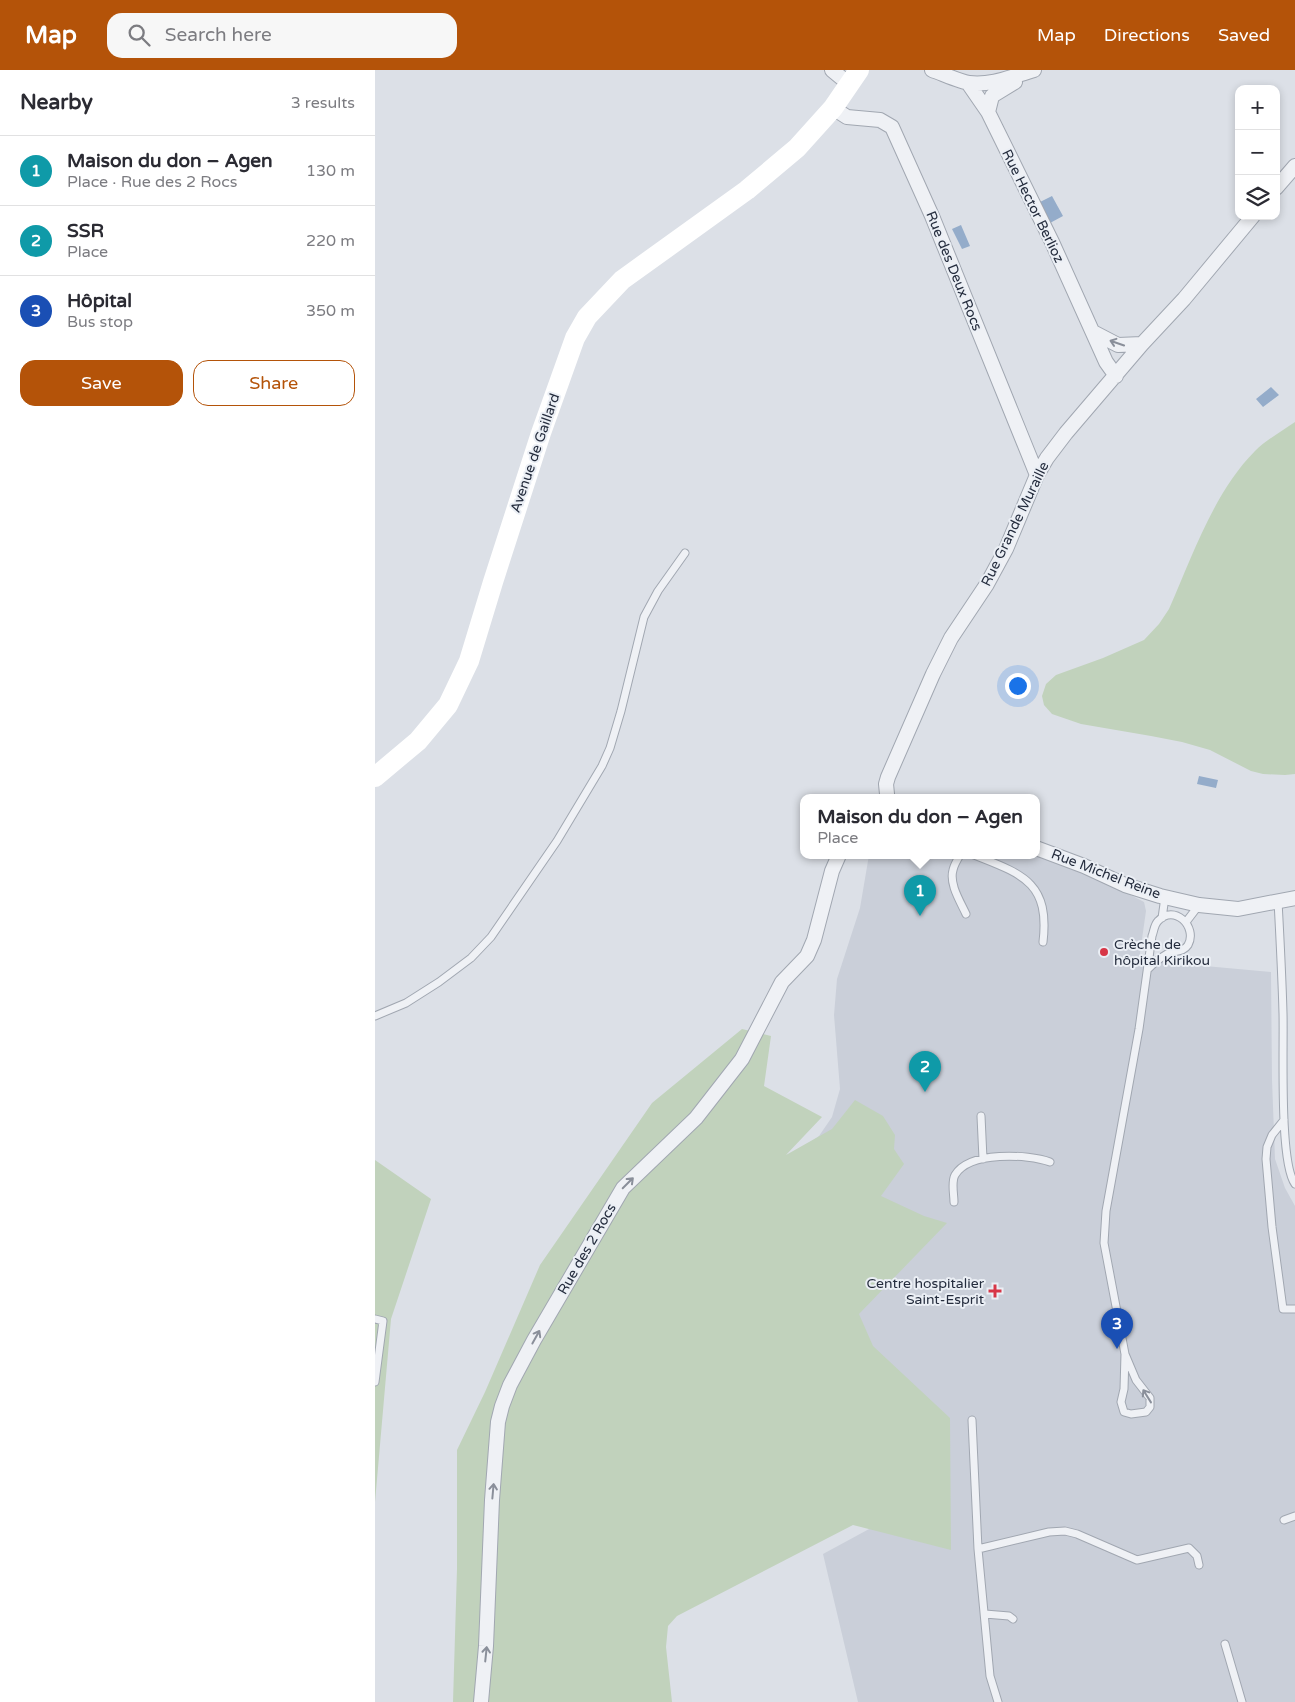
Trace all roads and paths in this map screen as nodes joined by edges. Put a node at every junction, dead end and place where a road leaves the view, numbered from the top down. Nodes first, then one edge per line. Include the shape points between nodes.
1 (832, 70) edge
2 (933, 70) edge
3 (1034, 70) edge
4 (1038, 70) edge
5 (854, 77) edge
6 (968, 83) junction
7 (833, 108) junction
8 (988, 112) junction
9 (1295, 166) edge
10 (1280, 183) edge
11 (1250, 220) edge
12 (1093, 332) junction
13 (1142, 344) junction
14 (1116, 376) junction
15 (1037, 475) junction
16 (685, 553) dead end
17 (375, 777) edge
18 (887, 794) edge
19 (1040, 850) edge
20 (837, 859) edge
21 (958, 859) edge
22 (984, 859) edge
23 (1165, 897) junction
24 (1295, 898) edge
25 (1278, 901) junction
26 (1199, 905) junction
27 (966, 914) dead end
28 (1162, 918) junction
29 (1186, 922) junction
30 (1043, 942) dead end
31 (1148, 969) junction
32 (375, 1016) edge
33 (981, 1116) dead end
34 (1284, 1120) junction
35 (983, 1159) junction
36 (1050, 1162) dead end
37 (1295, 1184) edge
38 (954, 1202) dead end
39 (1295, 1309) edge
40 (375, 1319) edge
41 (1125, 1354) junction
42 (375, 1382) edge
43 (973, 1420) dead end
44 (1295, 1516) edge
45 (1284, 1520) dead end
46 (978, 1549) junction
47 (1199, 1565) dead end
48 (985, 1614) junction
49 (1013, 1619) dead end
50 (1225, 1644) dead end
51 (481, 1702) edge
52 (998, 1702) edge
53 (1242, 1702) edge

1 - 5 street
2 - 6 street
3 - 6 street via 982,84
4 - 8 street via 993,96
5 - 7 street, Avenue de Gaillard
6 - 8 street, Rue Hector Berlioz
7 - 15 street, Rue des Deux Rocs via 847,117 880,120 892,126
7 - 17 street, Avenue de Gaillard via 797,148 762,179 622,280 587,318 575,338 541,433 469,661 448,705 417,741
8 - 12 street, Rue Hector Berlioz
9 - 10 street
11 - 13 street, Rue Grande Muraille
13 -> 12 street via 1118,345
12 - 14 street, Rue Hector Berlioz
13 - 14 street, Rue Grande Muraille
14 - 15 street, Rue Grande Muraille via 1066,434
15 - 18 street, Rue Grande Muraille via 1006,549 951,638 933,674 888,777
16 - 32 lane via 644,617 610,748 557,841 491,936 471,958 406,1003
19 - 23 street, Rue Michel Reine
51 -> 20 street, Rue des 2 Rocs via 499,1422 510,1386 623,1188 696,1118 742,1059 782,982 807,956
21 - 27 lane via 953,868 953,885
22 - 30 lane via 1013,870 1035,888 1043,910
23 - 26 street, Rue Michel Reine
23 - 28 lane
24 - 25 street, Rue Michel Reine
25 - 26 street, Rue Michel Reine via 1238,908
25 - 34 lane
26 - 29 lane
28 - 29 lane via 1175,915
28 - 31 lane via 1155,926
29 - 31 lane via 1188,944 1160,958
31 - 41 lane via 1103,1235
33 - 35 lane
34 - 37 lane via 1288,1160
34 - 39 lane via 1272,1135 1266,1159 1283,1309
35 - 36 lane via 1019,1156
35 - 38 lane via 967,1165 956,1174
40 - 42 lane via 383,1321
41 -> 41 lane via 1122,1407 1128,1414 1146,1412 1151,1408 1150,1398 1136,1380
43 - 46 lane
44 - 45 lane
46 - 47 lane via 1065,1531 1137,1560 1189,1548 1197,1556
46 - 48 lane
48 - 49 lane
48 - 52 lane via 991,1676
50 - 53 lane

